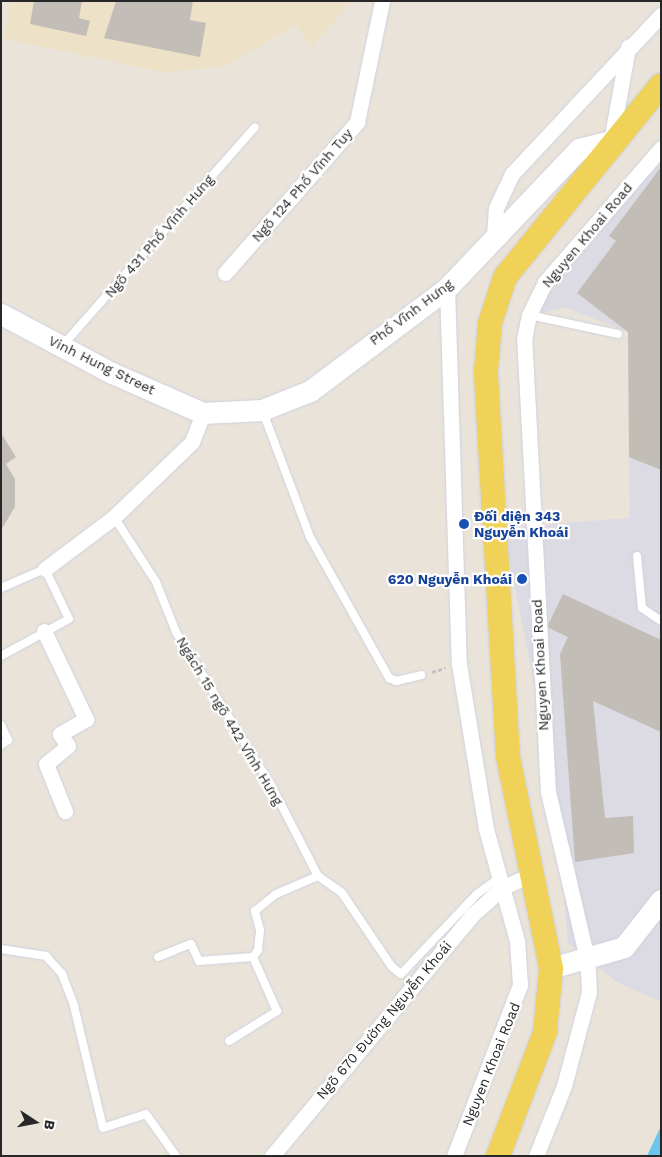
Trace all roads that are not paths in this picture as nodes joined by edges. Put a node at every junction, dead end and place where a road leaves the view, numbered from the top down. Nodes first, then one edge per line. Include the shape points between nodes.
1 (382, 1) edge
2 (661, 15) edge
3 (628, 47) junction
4 (661, 85) edge
5 (255, 127) dead end
6 (611, 141) junction
7 (661, 148) edge
8 (494, 236) junction
9 (224, 273) dead end
10 (447, 288) junction
11 (1, 314) edge
12 (529, 315) junction
13 (618, 334) dead end
14 (63, 345) junction
15 (262, 410) junction
16 (204, 413) junction
17 (114, 517) junction
18 (638, 556) dead end
19 (44, 569) junction
20 (1, 588) edge
21 (661, 621) edge
22 (44, 631) junction
23 (1, 656) edge
24 (421, 675) road end
25 (1, 724) edge
26 (1, 745) edge
27 (65, 811) dead end
28 (530, 875) junction
29 (318, 876) junction
30 (500, 884) junction
31 (661, 900) edge
32 (1, 950) edge
33 (158, 957) dead end
34 (253, 957) junction
35 (587, 959) junction
36 (550, 968) junction
37 (229, 1041) dead end
38 (176, 1156) edge
39 (272, 1156) edge
40 (454, 1156) edge
41 (498, 1156) edge
42 (536, 1156) edge

1 - 9 street, Ngõ 124 Phố Vĩnh Tuy via 357,122
2 - 3 street
3 - 6 street
3 - 8 street via 512,174 496,208
4 - 6 main road
5 - 14 lane, Ngõ 431 Phố Vĩnh Hưng
6 - 8 main road, Phố Vĩnh Hưng via 579,149
6 - 28 main road via 505,277 490,323 486,370 508,756
7 - 12 street, Nguyen Khoai Road via 545,282
8 - 10 main road, Phố Vĩnh Hưng
10 - 15 main road, Phố Vĩnh Hưng via 310,391
10 - 30 street, Nguyen Khoai Road via 459,664
11 - 14 main road, Vinh Hung Street
12 - 13 lane
12 - 35 street, Nguyen Khoai Road via 524,340 531,518 548,792
14 - 16 main road, Vinh Hung Street via 112,373
15 - 16 main road, Phố Vĩnh Hưng
15 - 24 lane via 310,537 389,678 396,681
16 - 17 street via 192,442
17 - 19 street
17 - 29 lane, Ngách 15 ngõ 442 Vĩnh Hưng via 156,582 176,632 271,785
18 - 21 lane via 642,608
19 - 20 lane
19 - 22 lane via 69,619
22 - 23 lane
22 - 27 street via 86,719 60,734 68,746 46,764
25 - 26 lane via 8,740
28 - 30 street, Ngõ 670 Đường Nguyễn Khoái
28 - 36 main road
29 - 30 lane, Ngách 15 ngõ 442 Vĩnh Hưng via 342,893 401,974 477,894
29 - 34 lane via 276,894 255,910 260,930 258,950
30 - 39 street, Ngõ 670 Đường Nguyễn Khoái
30 - 40 street, Nguyen Khoai Road via 517,941 520,985
31 - 35 main road via 624,947
32 - 38 lane via 46,956 59,969 74,1006 103,1128 146,1114
33 - 34 lane via 191,944 199,961
34 - 37 lane via 277,1011
35 - 36 main road
35 - 42 street, Nguyen Khoai Road via 590,992 564,1086
36 - 41 main road via 545,1032

